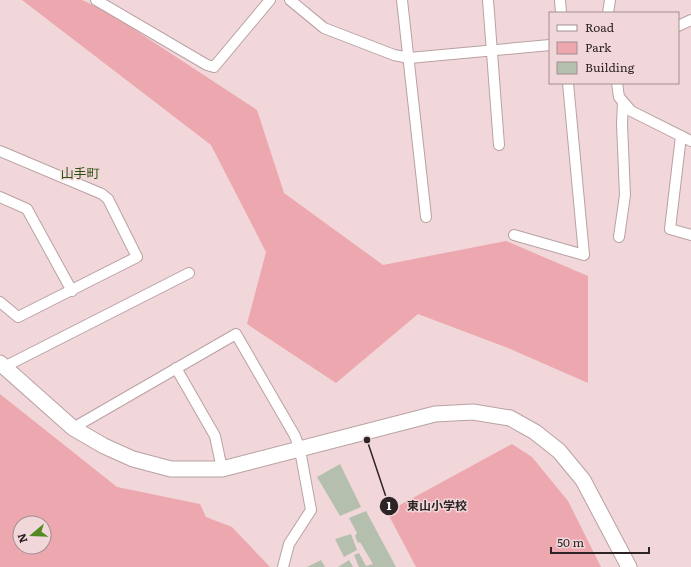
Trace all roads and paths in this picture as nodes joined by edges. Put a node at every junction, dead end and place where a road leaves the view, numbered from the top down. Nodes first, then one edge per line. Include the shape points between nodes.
1 (96, 0) edge
2 (270, 0) edge
3 (290, 0) edge
4 (402, 0) edge
5 (488, 0) edge
6 (560, 0) edge
7 (610, 0) edge
8 (561, 12) edge
9 (608, 12) edge
10 (691, 20) edge
11 (679, 26) edge
12 (549, 45) edge
13 (493, 49) junction
14 (409, 58) junction
15 (568, 84) edge
16 (617, 84) edge
17 (623, 102) junction
18 (681, 136) junction
19 (691, 141) edge
20 (499, 146) dead end
21 (0, 151) edge
22 (0, 197) edge
23 (426, 217) dead end
24 (514, 235) dead end
25 (691, 235) edge
26 (619, 237) dead end
27 (189, 273) dead end
28 (72, 292) junction
29 (0, 302) edge
30 (2, 365) edge
31 (176, 368) junction
32 (73, 428) junction
33 (300, 450) junction
34 (222, 469) junction
35 (283, 567) edge
36 (629, 567) edge

1 - 2 street via 214,67
3 - 14 street via 324,28 394,55
4 - 14 street
5 - 13 street
6 - 8 street
7 - 9 street
10 - 11 street
12 - 13 street
13 - 14 street
13 - 20 street
14 - 23 street
15 - 24 street via 584,255
16 - 17 street via 619,97
17 - 18 street via 631,111
17 - 26 street via 625,195
18 - 19 street
18 - 25 street via 670,229
21 - 28 street via 102,194 108,199 137,257
22 - 28 street via 27,209
27 - 30 street
28 - 29 street via 18,317
30 - 32 street
31 - 32 street
31 - 33 street via 236,334 295,436
31 - 34 street via 215,436
32 - 34 street via 133,459 171,469
33 - 34 street
33 - 35 street via 311,510 289,544
33 - 36 street via 435,414 473,412 510,418 535,432 559,451 583,480

